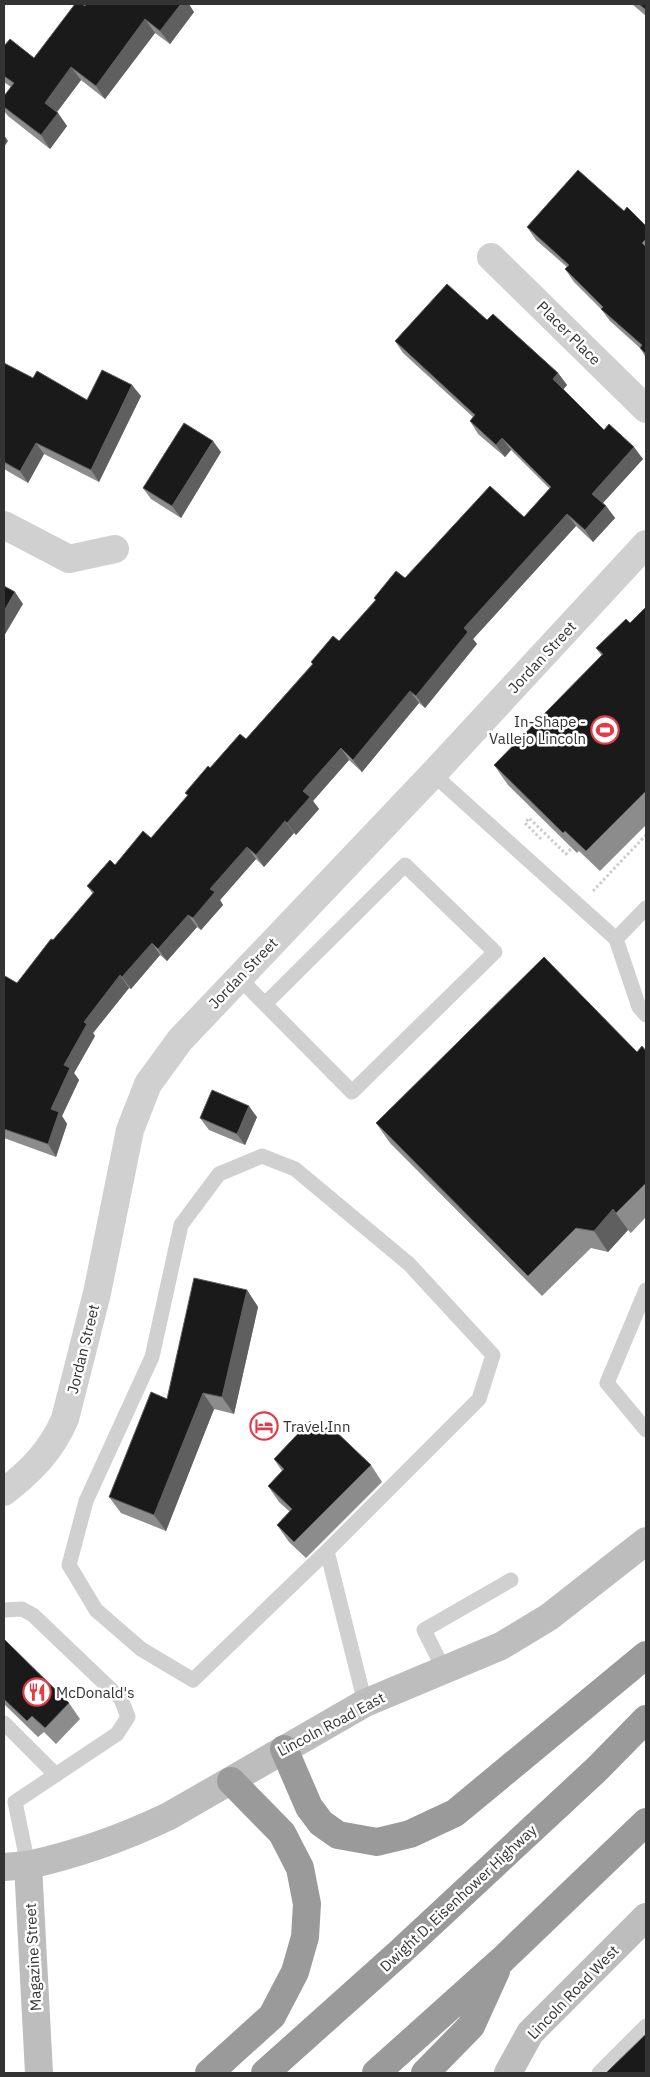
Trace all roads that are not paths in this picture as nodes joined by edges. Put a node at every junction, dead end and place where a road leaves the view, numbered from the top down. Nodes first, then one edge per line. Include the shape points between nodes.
1 (491, 257) dead end
2 (646, 409) edge
3 (4, 525) edge
4 (646, 544) edge
5 (116, 549) dead end
6 (433, 774) junction
7 (646, 908) edge
8 (616, 939) junction
9 (239, 978) junction
10 (265, 1004) junction
11 (646, 1015) edge
12 (646, 1290) edge
13 (646, 1430) edge
14 (4, 1492) edge
15 (646, 1541) edge
16 (327, 1551) junction
17 (511, 1580) dead end
18 (4, 1610) edge
19 (646, 1655) edge
20 (444, 1670) junction
21 (365, 1703) junction
22 (646, 1718) edge
23 (4, 1723) edge
24 (284, 1749) junction
25 (56, 1776) junction
26 (231, 1781) junction
27 (9, 1799) edge
28 (646, 1822) edge
29 (16, 1866) edge
30 (646, 1917) edge
31 (502, 1960) junction
32 (646, 2026) edge
33 (39, 2073) edge
34 (209, 2073) edge
35 (265, 2073) edge
36 (376, 2073) edge
37 (425, 2073) edge
38 (509, 2073) edge
39 (599, 2073) edge

1 - 2 street, Placer Place
3 - 5 street via 69,559
4 - 6 street, Jordan Street
6 - 8 lane
6 - 9 street, Jordan Street
7 - 8 lane
8 - 11 lane via 639,1007
9 - 10 lane
9 - 14 street, Jordan Street via 180,1040 148,1084 130,1130 97,1293 65,1419 43,1458
10 - 10 lane via 352,1092 495,952 405,865
12 - 13 lane via 608,1383
15 - 20 street, Lincoln Road East via 549,1617 501,1646
16 - 16 lane via 193,1680 140,1649 96,1610 69,1565 86,1500 152,1357 181,1225 219,1174 262,1156 295,1169 409,1264 493,1354 479,1399
16 - 21 lane
17 - 20 lane via 424,1630
18 - 25 lane via 22,1609 33,1615 121,1699 128,1717 117,1734
19 - 24 highway via 455,1812 410,1834 377,1842 338,1835 321,1823 309,1808
20 - 21 street, Lincoln Road East
21 - 24 street, Lincoln Road East
22 - 35 highway, Dwight D. Eisenhower Highway via 597,1769 427,1928
23 - 25 lane
24 - 26 street, Lincoln Road East
25 - 27 lane
26 - 29 street, Lincoln Road East via 169,1816 104,1846 67,1857
26 - 34 highway via 282,1833 300,1868 307,1904 305,1937 295,1972 272,2016
27 - 29 lane
28 - 31 highway
29 - 33 street, Magazine Street
30 - 38 street, Lincoln Road West via 530,2033
31 - 36 highway
31 - 37 highway via 471,2026
32 - 39 lane

